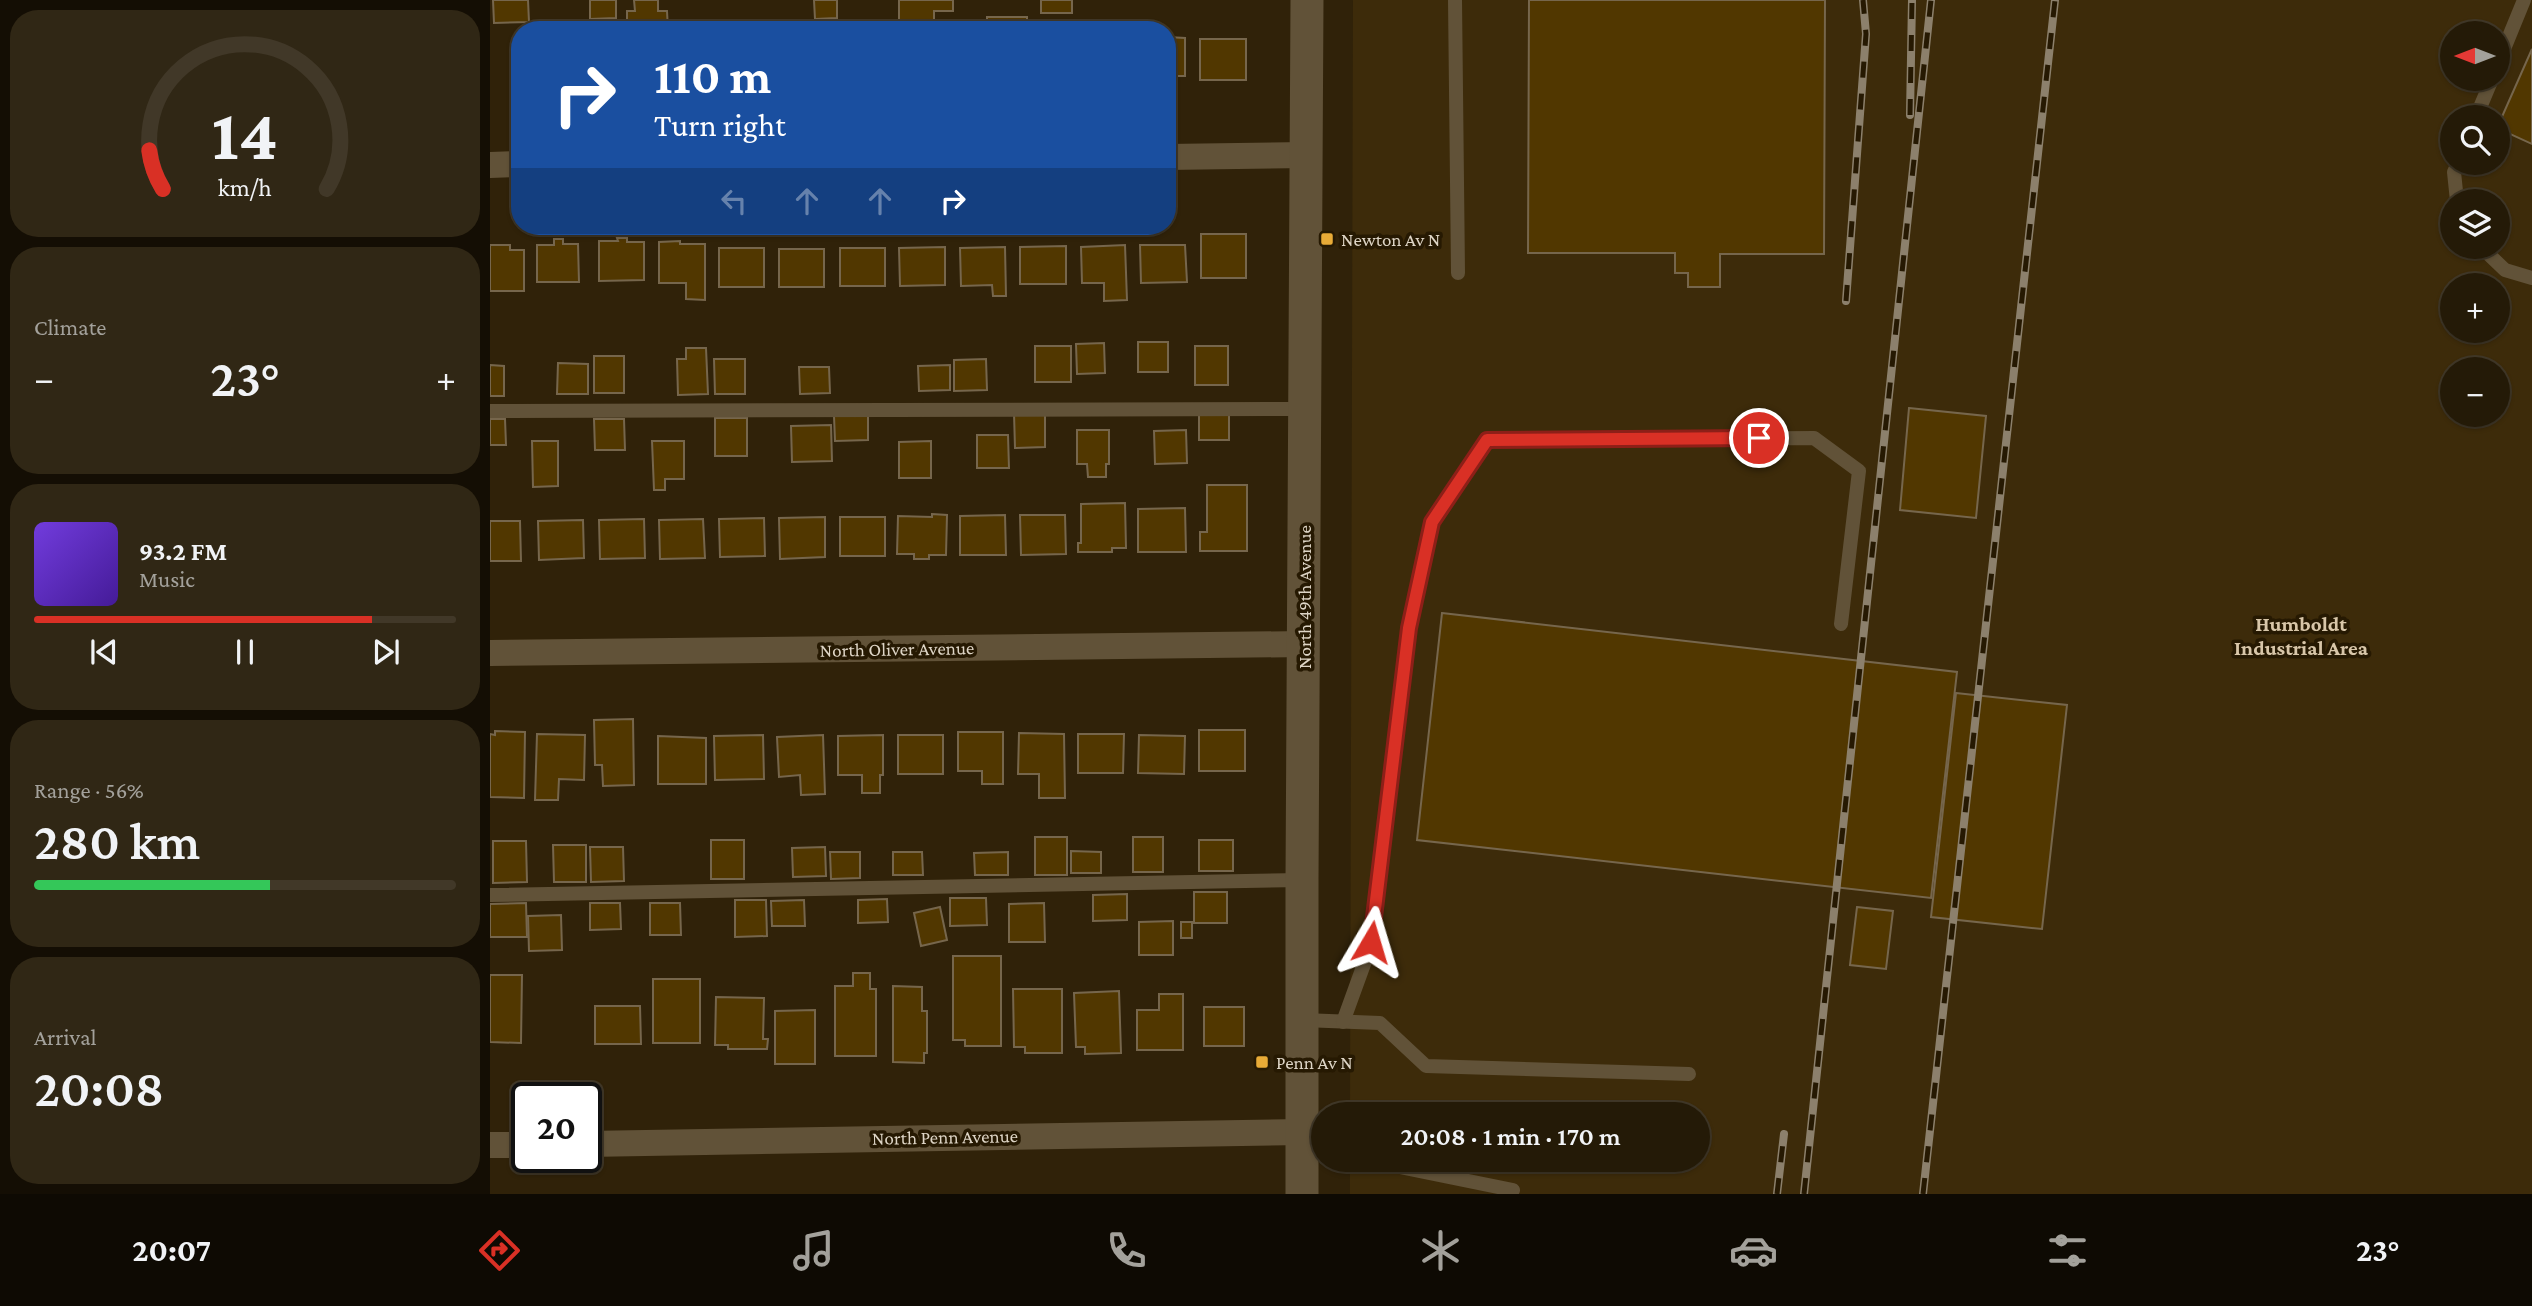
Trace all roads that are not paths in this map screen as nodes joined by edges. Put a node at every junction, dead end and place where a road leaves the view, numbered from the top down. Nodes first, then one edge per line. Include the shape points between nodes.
1 (1307, 0) edge
2 (1455, 0) edge
3 (2524, 0) edge
4 (2510, 34) edge
5 (1306, 155) junction
6 (1176, 156) edge
7 (490, 164) edge
8 (511, 164) edge
9 (2494, 259) edge
10 (1458, 273) dead end
11 (2532, 278) edge
12 (1304, 409) junction
13 (490, 411) edge
14 (1841, 624) dead end
15 (1304, 644) junction
16 (490, 653) edge
17 (1302, 880) junction
18 (490, 895) edge
19 (1303, 1020) junction
20 (1343, 1022) junction
21 (1689, 1074) dead end
22 (602, 1143) edge
23 (511, 1144) edge
24 (490, 1145) edge
25 (1306, 1148) junction
26 (1424, 1172) edge
27 (1513, 1190) dead end
28 (1302, 1194) edge

1 - 5 street, North 49th Avenue
2 - 10 lane
3 - 4 lane
5 - 6 street
5 - 12 street, North 49th Avenue
7 - 8 street
9 - 11 lane via 2505,270
12 - 13 lane
12 - 15 street, North 49th Avenue
14 - 20 lane via 1859,471 1814,438 1487,440 1432,522 1409,628 1371,942
15 - 16 street, North Oliver Avenue
15 - 17 street, North 49th Avenue
17 - 18 lane
17 - 19 street, North 49th Avenue
19 - 20 lane
19 - 25 street, North 49th Avenue
20 - 21 lane via 1380,1023 1426,1066
22 - 25 street, North Penn Avenue
23 - 24 street
25 - 28 street, North 49th Avenue
26 - 27 lane

